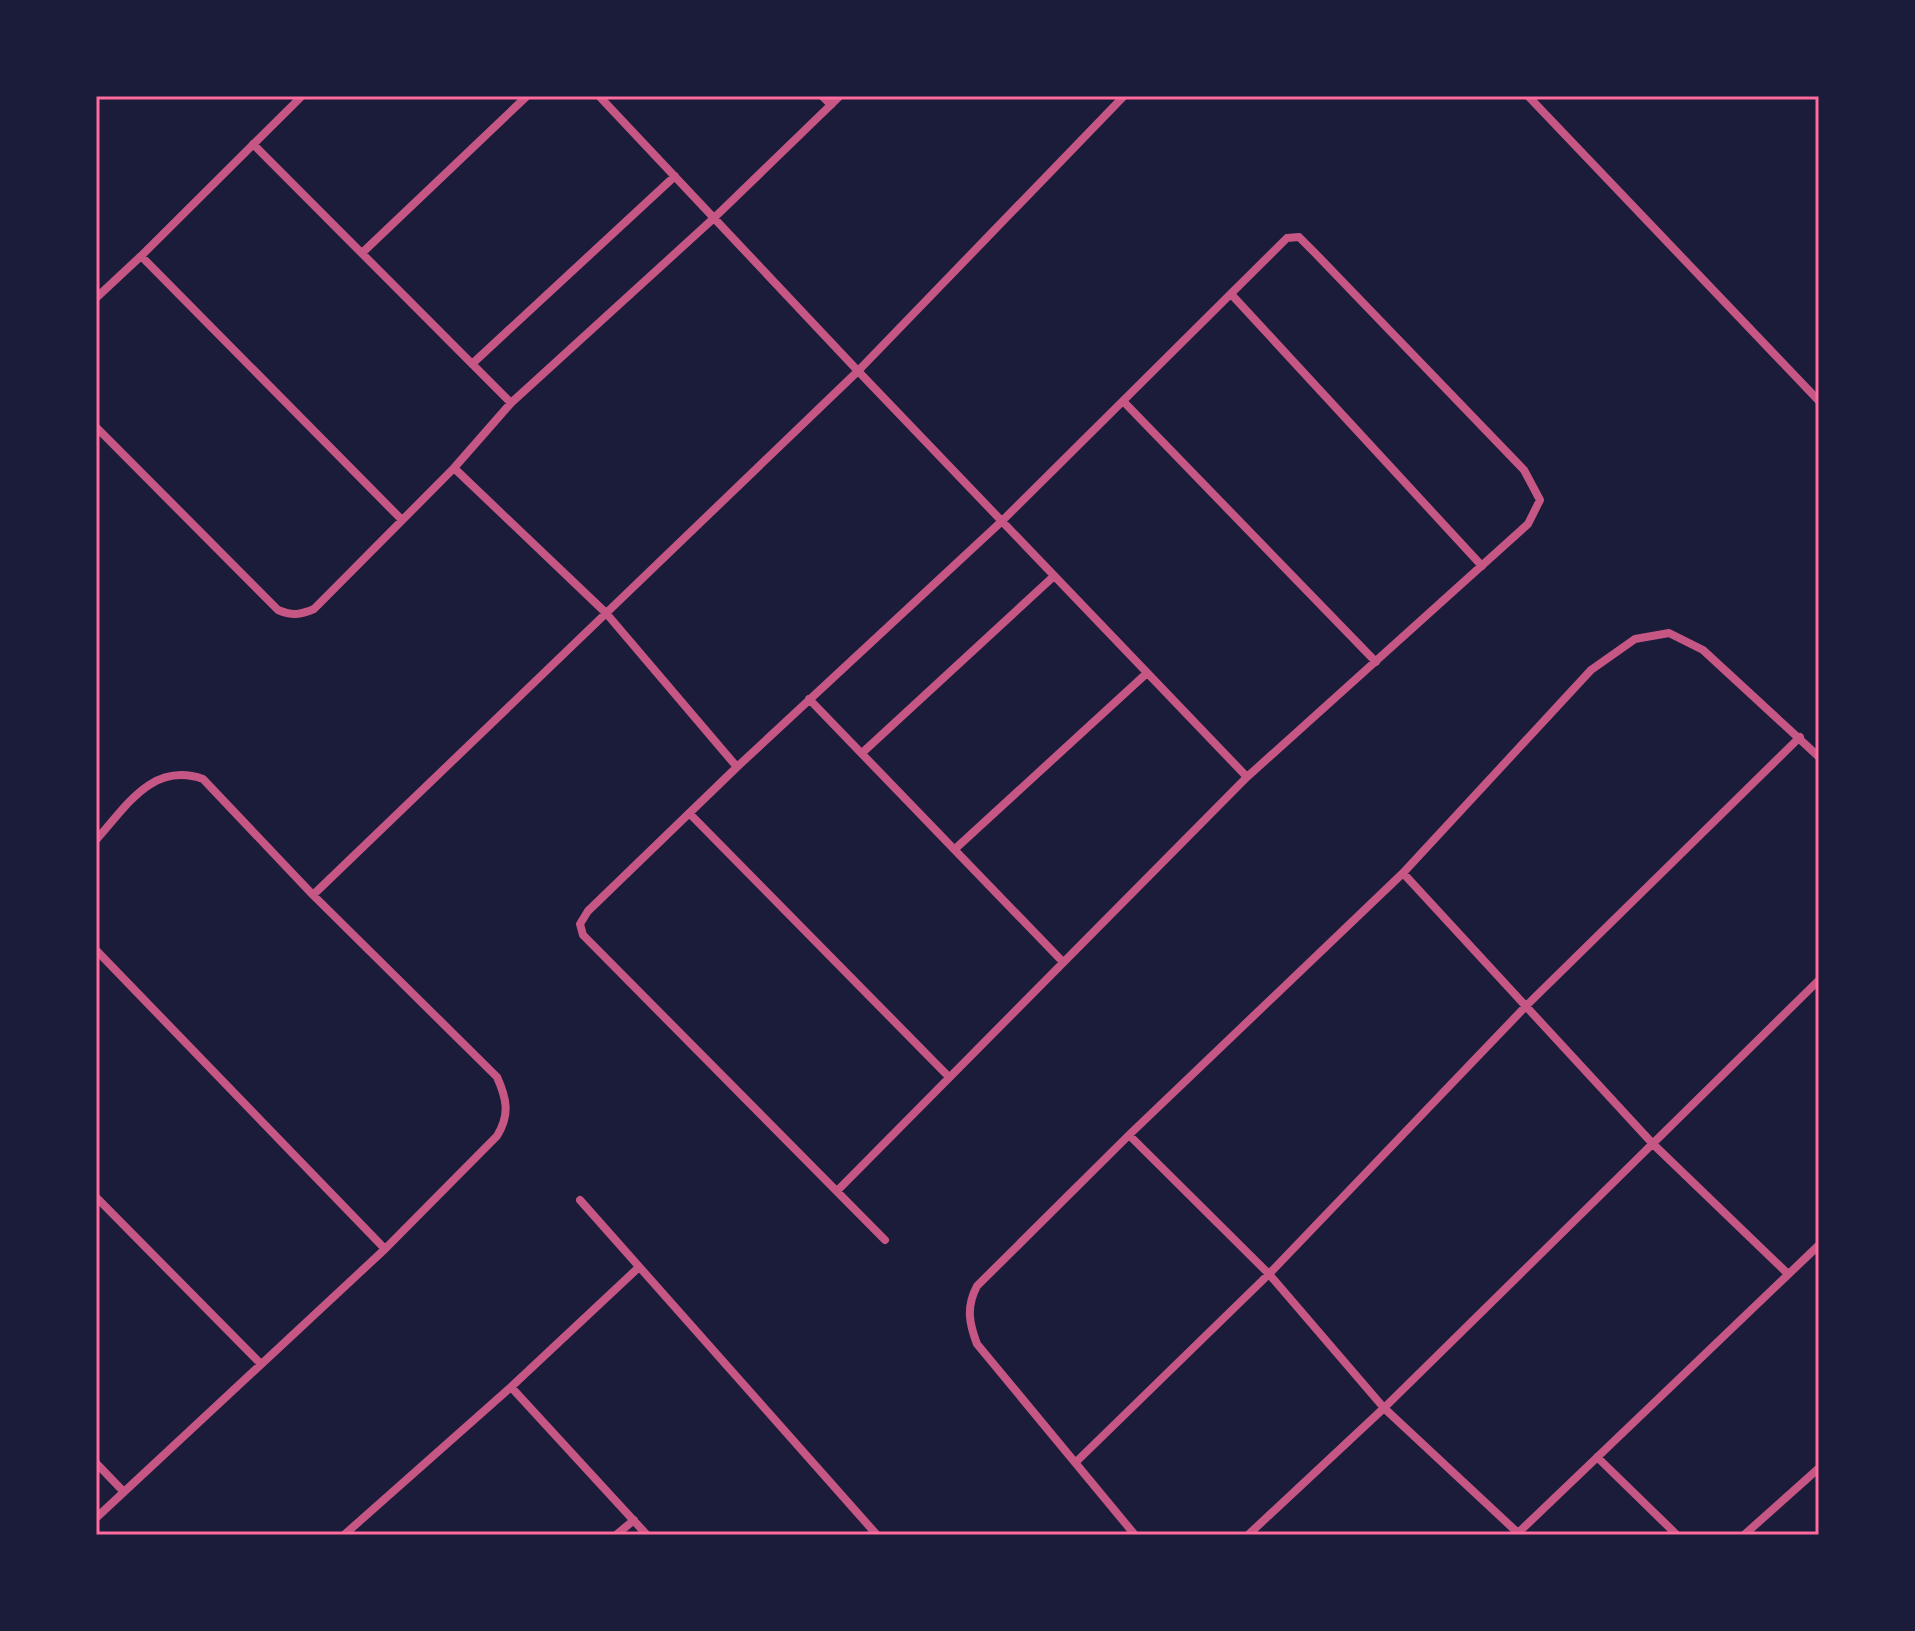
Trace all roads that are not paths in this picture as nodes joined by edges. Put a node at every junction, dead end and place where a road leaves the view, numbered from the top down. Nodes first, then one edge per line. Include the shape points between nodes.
1 (302, 96) edge
2 (527, 96) edge
3 (599, 96) edge
4 (822, 96) edge
5 (840, 96) edge
6 (1124, 96) edge
7 (1528, 96) edge
8 (831, 105) junction
9 (253, 144) junction
10 (675, 176) junction
11 (714, 218) junction
12 (362, 253) junction
13 (141, 256) junction
14 (1231, 294) junction
15 (96, 298) edge
16 (472, 364) junction
17 (858, 371) junction
18 (1123, 401) junction
19 (1819, 401) edge
20 (511, 403) junction
21 (96, 427) edge
22 (454, 468) junction
23 (402, 520) junction
24 (1002, 521) junction
25 (1482, 566) junction
26 (1054, 576) junction
27 (606, 613) junction
28 (1376, 662) junction
29 (1147, 673) junction
30 (809, 699) junction
31 (1800, 737) junction
32 (862, 753) junction
33 (1819, 757) edge
34 (737, 767) junction
35 (1247, 777) junction
36 (689, 813) junction
37 (96, 840) edge
38 (955, 849) junction
39 (1403, 873) junction
40 (313, 895) junction
41 (96, 950) edge
42 (1063, 962) junction
43 (1819, 980) edge
44 (1527, 1005) junction
45 (949, 1077) junction
46 (1129, 1135) junction
47 (1653, 1144) junction
48 (837, 1191) junction
49 (96, 1197) edge
50 (580, 1200) dead end
51 (885, 1240) dead end
52 (1818, 1248) edge
53 (385, 1249) junction
54 (638, 1268) junction
55 (1787, 1273) junction
56 (1269, 1274) junction
57 (261, 1364) junction
58 (511, 1387) junction
59 (1384, 1408) junction
60 (1597, 1457) junction
61 (1076, 1462) junction
62 (96, 1463) edge
63 (1819, 1468) edge
64 (124, 1492) junction
65 (96, 1518) edge
66 (634, 1520) junction
67 (1518, 1534) edge
68 (344, 1535) edge
69 (616, 1535) edge
70 (647, 1535) edge
71 (877, 1535) edge
72 (1135, 1535) edge
73 (1248, 1535) edge
74 (1677, 1535) edge
75 (1744, 1535) edge

1 - 9 street
2 - 12 street
3 - 10 street
4 - 8 street
5 - 8 street
6 - 17 street
7 - 19 street
8 - 11 street
9 - 12 street
9 - 13 street
10 - 11 street
10 - 16 street
11 - 17 street
11 - 20 street
12 - 16 street
13 - 15 street
13 - 23 street
14 - 18 street
14 - 25 street
14 - 25 street via 1287,238 1299,237 1524,470 1540,500 1528,524
16 - 20 street
17 - 24 street
17 - 27 street
18 - 24 street
18 - 28 street
20 - 22 street
21 - 23 street via 278,610 290,615 314,609
22 - 23 street
22 - 27 street
24 - 26 street
24 - 30 street
25 - 28 street
26 - 29 street
26 - 32 street
27 - 34 street
27 - 40 street
28 - 35 street
29 - 35 street
29 - 38 street
30 - 32 street
30 - 34 street
31 - 33 street
31 - 39 street via 1703,650 1669,633 1635,639 1591,670
31 - 44 street
32 - 38 street
34 - 36 street
35 - 42 street
36 - 45 street
36 - 48 street via 588,911 582,931
37 - 40 street via 147,784 164,776 192,775 203,779
38 - 42 street
39 - 44 street
39 - 46 street
40 - 53 street via 497,1077 504,1093 505,1123 497,1136
41 - 53 street
42 - 45 street
43 - 47 street
44 - 47 street
44 - 56 street
45 - 48 street
46 - 56 street
46 - 61 street via 977,1286 969,1309 977,1344
47 - 55 street
47 - 59 street
48 - 51 street
49 - 57 street
50 - 54 street
52 - 55 street
53 - 57 street
54 - 58 street
54 - 71 street
55 - 60 street
56 - 59 street
56 - 61 street
57 - 64 street
58 - 66 street
58 - 68 street
59 - 67 street
59 - 73 street
60 - 67 street
60 - 74 street
61 - 72 street
62 - 64 street
63 - 75 street
64 - 65 street
66 - 69 street
66 - 70 street

